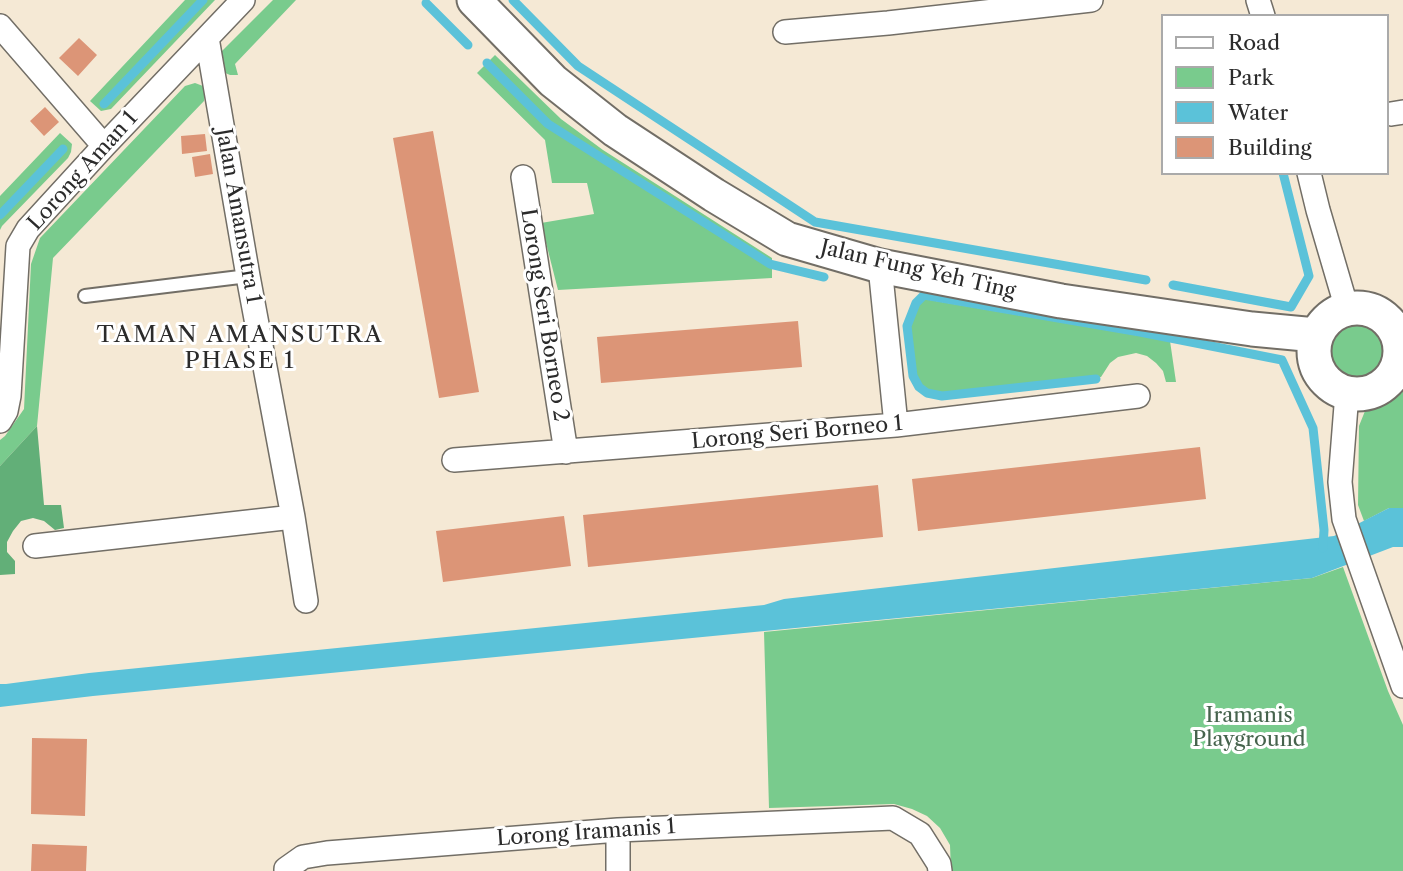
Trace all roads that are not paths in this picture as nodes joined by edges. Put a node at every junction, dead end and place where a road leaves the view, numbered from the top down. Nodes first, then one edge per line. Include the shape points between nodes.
1 (243, 0) edge
2 (474, 0) edge
3 (1091, 0) edge
4 (0, 26) edge
5 (785, 32) dead end
6 (207, 38) junction
7 (104, 146) junction
8 (1309, 175) edge
9 (523, 177) dead end
10 (880, 266) junction
11 (248, 276) junction
12 (85, 296) dead end
13 (1347, 309) junction
14 (1316, 335) junction
15 (1400, 365) edge
16 (1348, 393) junction
17 (1138, 396) dead end
18 (0, 421) edge
19 (896, 425) junction
20 (566, 452) junction
21 (454, 460) dead end
22 (293, 517) junction
23 (36, 546) dead end
24 (306, 601) dead end
25 (1403, 686) edge
26 (618, 830) junction
27 (286, 871) edge
28 (618, 871) edge
29 (940, 871) edge

1 - 6 street, Lorong Aman 1
2 - 10 street, Jalan Fung Yeh Ting via 553,81 615,130 714,195 787,239
3 - 5 street
4 - 7 street
6 - 7 street, Lorong Aman 1
6 - 11 street, Jalan Amansutra 1
7 - 18 street, Lorong Aman 1 via 28,229 18,246 9,396
8 - 13 street
9 - 20 street, Lorong Seri Borneo 2
10 - 14 street, Jalan Fung Yeh Ting via 1061,301
10 - 19 street
11 - 12 lane
11 - 22 street, Jalan Amansutra 1
13 - 14 street via 1326,320
13 - 15 street via 1368,309 1386,320 1397,337
14 - 16 street via 1314,358 1320,374
15 - 16 street via 1375,390
16 - 25 street via 1340,482 1345,519
17 - 19 street, Lorong Seri Borneo 1
19 - 20 street, Lorong Seri Borneo 1
20 - 21 street, Lorong Seri Borneo 1
22 - 23 street
22 - 24 street, Jalan Amansutra 1
26 - 27 street, Lorong Iramanis 1 via 327,853 303,857
26 - 28 street
26 - 29 street, Lorong Iramanis 1 via 893,818 920,834

